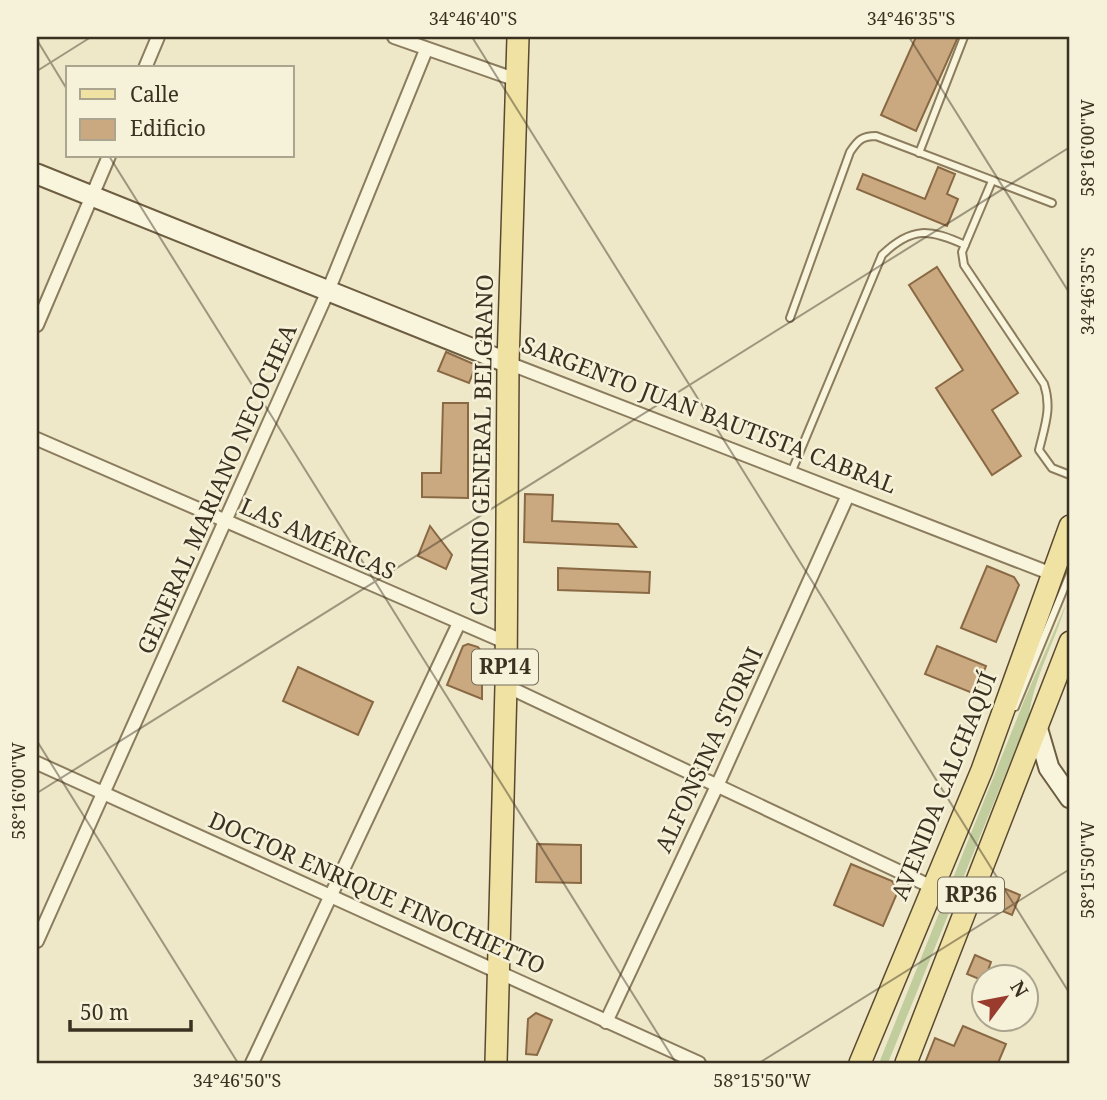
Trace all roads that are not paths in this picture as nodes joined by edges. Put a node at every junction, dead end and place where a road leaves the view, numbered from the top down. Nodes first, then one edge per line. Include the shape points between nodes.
1 (158, 37) edge
2 (394, 37) edge
3 (518, 37) edge
4 (964, 37) edge
5 (426, 50) junction
6 (146, 66) edge
7 (517, 80) junction
8 (919, 153) junction
9 (109, 158) edge
10 (37, 174) edge
11 (992, 181) junction
12 (93, 197) junction
13 (1052, 203) dead end
14 (965, 245) junction
15 (328, 291) junction
16 (790, 318) dead end
17 (37, 325) edge
18 (508, 363) junction
19 (37, 439) edge
20 (791, 473) junction
21 (1070, 475) edge
22 (848, 495) junction
23 (224, 521) junction
24 (1070, 526) edge
25 (1065, 578) edge
26 (459, 623) junction
27 (505, 642) junction
28 (1070, 642) edge
29 (506, 686) junction
30 (1037, 727) junction
31 (37, 763) edge
32 (717, 786) junction
33 (105, 793) junction
34 (1070, 797) edge
35 (932, 887) junction
36 (331, 895) junction
37 (37, 941) edge
38 (498, 971) junction
39 (606, 1021) junction
40 (252, 1063) edge
41 (496, 1063) edge
42 (699, 1063) edge
43 (860, 1063) edge
44 (906, 1063) edge

1 - 6 street
2 - 5 street
3 - 7 main road, CAMINO GENERAL BELGRANO / RP14
4 - 8 lane
5 - 7 street
5 - 15 street, GENERAL MARIANO NECOCHEA
7 - 18 main road, CAMINO GENERAL BELGRANO / RP14
8 - 11 lane
8 - 16 lane via 876,136 858,141 850,152
9 - 12 street
10 - 12 street, SARGENTO JUAN BAUTISTA CABRAL
11 - 13 lane
11 - 14 lane
12 - 15 street, SARGENTO JUAN BAUTISTA CABRAL
12 - 17 street
14 - 20 lane via 940,233 919,232 895,242 882,255
14 - 21 lane via 964,265 1049,399 1039,450 1052,468
15 - 18 street, SARGENTO JUAN BAUTISTA CABRAL
15 - 23 street, GENERAL MARIANO NECOCHEA
18 - 20 street, SARGENTO JUAN BAUTISTA CABRAL
18 - 27 main road, CAMINO GENERAL BELGRANO / RP14
19 - 23 street, LAS AMÉRICAS
20 - 22 street, SARGENTO JUAN BAUTISTA CABRAL
22 - 25 street, SARGENTO JUAN BAUTISTA CABRAL
22 - 32 street, ALFONSINA STORNI
23 - 26 street, LAS AMÉRICAS
23 - 33 street, GENERAL MARIANO NECOCHEA
24 - 25 main road, AVENIDA CALCHAQUÍ / RP36
25 - 35 main road, AVENIDA CALCHAQUÍ / RP36
26 - 27 street, LAS AMÉRICAS
26 - 36 street
27 - 29 main road, CAMINO GENERAL BELGRANO / RP14
28 - 30 main road, RP36
29 - 32 street
29 - 38 main road, CAMINO GENERAL BELGRANO / RP14
30 - 34 street via 1049,768
30 - 44 main road, RP36
31 - 33 street, DOCTOR ENRIQUE FINOCHIETTO
32 - 35 street
32 - 39 street, ALFONSINA STORNI
33 - 36 street, DOCTOR ENRIQUE FINOCHIETTO
33 - 37 street, GENERAL MARIANO NECOCHEA
35 - 43 main road, AVENIDA CALCHAQUÍ / RP36
36 - 38 street, DOCTOR ENRIQUE FINOCHIETTO
36 - 40 street
38 - 39 street, DOCTOR ENRIQUE FINOCHIETTO
38 - 41 main road, CAMINO GENERAL BELGRANO / RP14
39 - 42 street, DOCTOR ENRIQUE FINOCHIETTO

